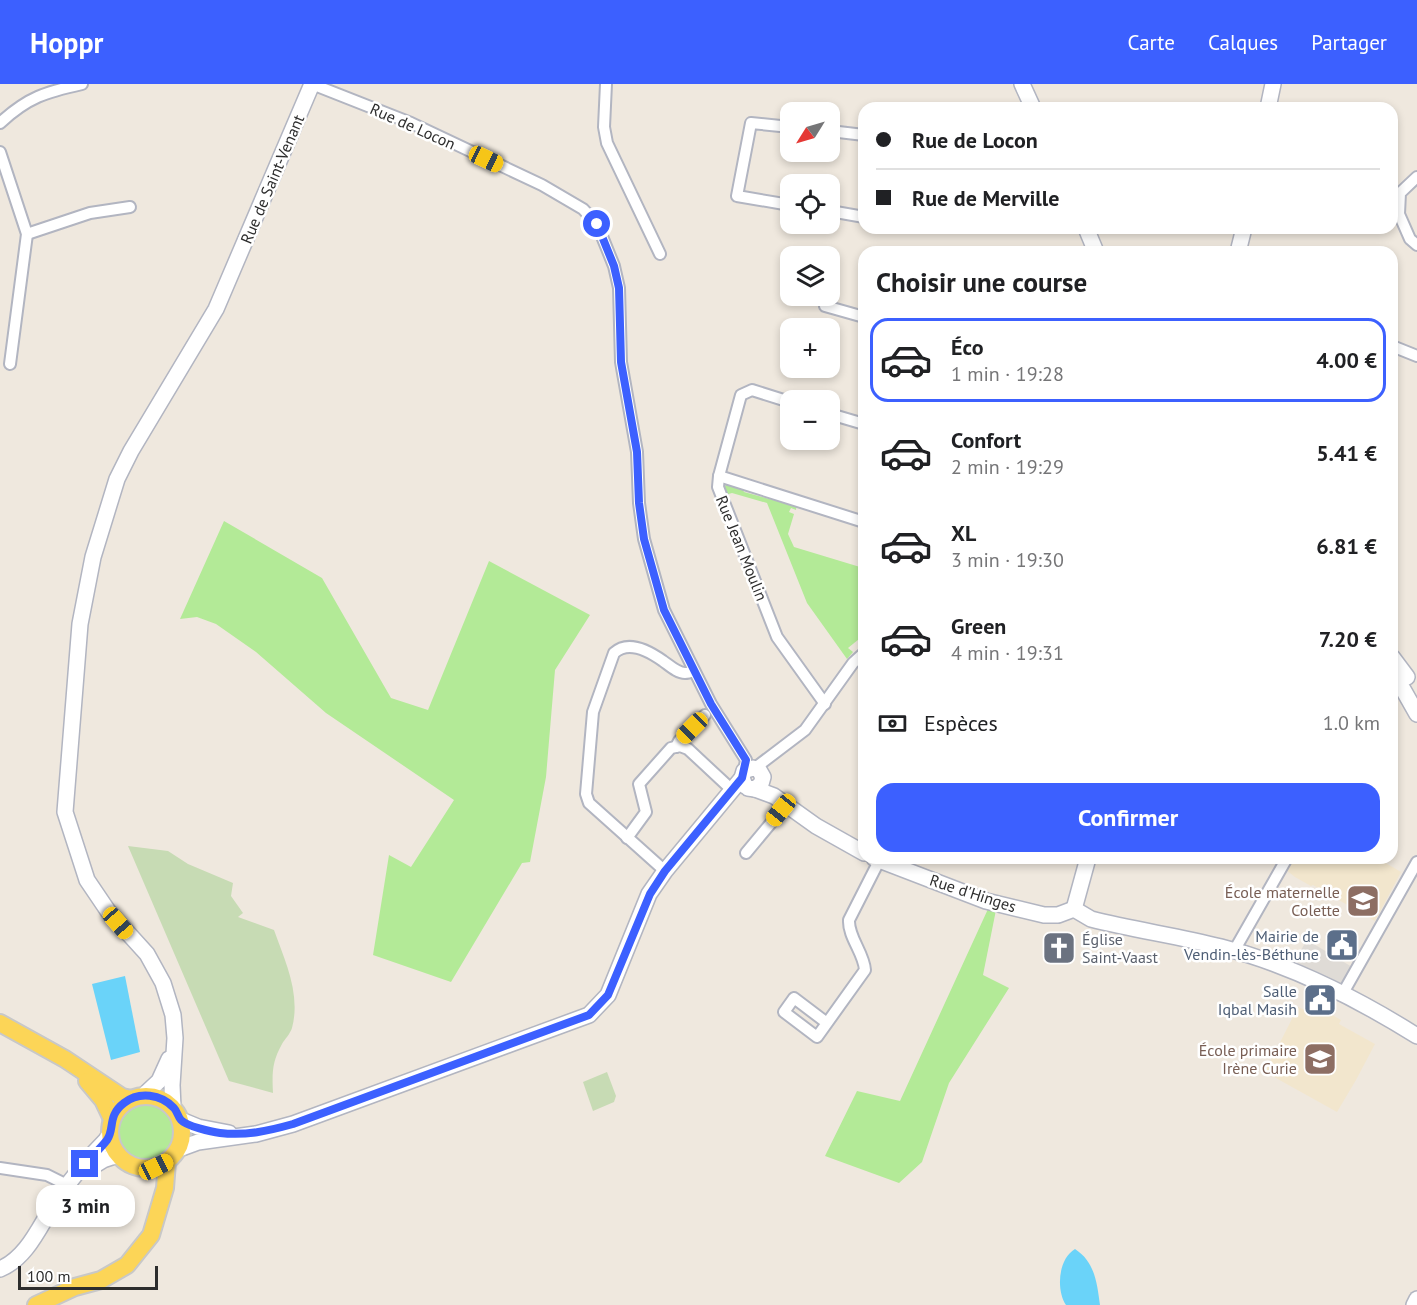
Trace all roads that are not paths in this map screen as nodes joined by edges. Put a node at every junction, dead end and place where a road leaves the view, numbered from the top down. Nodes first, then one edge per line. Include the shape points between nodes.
1 (82, 84) edge
2 (312, 84) edge
3 (606, 84) edge
4 (1022, 84) edge
5 (1273, 84) edge
6 (1030, 102) edge
7 (1269, 102) edge
8 (0, 123) edge
9 (780, 126) edge
10 (840, 132) edge
11 (858, 134) edge
12 (0, 152) edge
13 (1417, 177) edge
14 (780, 203) edge
15 (130, 207) dead end
16 (840, 213) edge
17 (858, 216) edge
18 (27, 234) junction
19 (1417, 245) edge
20 (660, 254) dead end
21 (825, 306) dead end
22 (858, 315) edge
23 (1398, 348) edge
24 (1417, 356) edge
25 (10, 364) dead end
26 (780, 399) edge
27 (840, 417) edge
28 (858, 422) edge
29 (719, 476) junction
30 (858, 520) edge
31 (858, 658) edge
32 (1398, 664) edge
33 (694, 671) junction
34 (1398, 681) edge
35 (1417, 696) edge
36 (825, 704) junction
37 (1417, 714) edge
38 (705, 715) dead end
39 (676, 747) junction
40 (748, 780) junction
41 (780, 801) junction
42 (627, 838) junction
43 (858, 849) edge
44 (746, 853) dead end
45 (1417, 862) edge
46 (874, 864) edge
47 (889, 864) edge
48 (1086, 864) edge
49 (1284, 864) edge
50 (665, 871) junction
51 (1074, 909) junction
52 (1234, 951) junction
53 (1343, 993) junction
54 (0, 1023) edge
55 (827, 1023) dead end
56 (1417, 1036) edge
57 (175, 1038) junction
58 (65, 1059) junction
59 (138, 1097) junction
60 (177, 1114) junction
61 (111, 1127) junction
62 (256, 1134) junction
63 (118, 1155) junction
64 (173, 1156) junction
65 (0, 1168) edge
66 (144, 1169) junction
67 (71, 1181) junction
68 (158, 1207) junction
69 (2, 1271) edge
70 (1417, 1299) edge
71 (36, 1305) edge
72 (1414, 1305) edge

1 - 8 street via 33,98
2 - 33 street, Rue de Locon via 411,123 542,185 583,209 597,224 619,288 621,362 637,452 644,539 664,610
2 - 57 street, Rue de Saint-Venant via 216,309 117,479 93,557 80,624 65,812 87,880 147,954 163,983
3 - 20 street via 604,127 608,142
4 - 6 street
5 - 7 street
9 - 14 street via 751,123 737,196
10 - 11 street
12 - 18 street
13 - 19 street via 1400,193 1399,214 1410,239
15 - 18 street via 90,213
16 - 17 street
18 - 25 street
21 - 22 street
23 - 24 street
26 - 29 street, Rue Jean Moulin via 752,390 741,395
27 - 28 street
29 - 30 street
29 - 36 street, Rue Jean Moulin via 718,488 725,508 777,637
31 - 36 street
32 - 35 street
33 - 40 street, Rue de Locon via 711,704 749,758
33 - 42 street via 685,673 631,646 614,653 593,712 586,794 589,803
34 - 37 street
36 - 40 street via 805,730
38 - 39 street
39 - 40 street via 688,749
39 - 42 street via 639,784 646,812
40 - 41 street
40 - 50 street
41 - 43 street
41 - 44 street
42 - 50 street
45 - 53 street
46 - 55 street via 848,927 865,970
47 - 51 street, Rue d'Hinges via 986,901 1044,915
48 - 51 street
49 - 52 street
50 - 62 street via 650,894 608,995 589,1015 293,1124
51 - 52 street via 1091,920
52 - 53 street
53 - 56 street
54 - 58 main road
57 - 59 street via 164,1074
57 - 60 street via 172,1085
58 - 59 main road via 122,1097
58 - 61 main road via 103,1100
59 - 60 main road via 155,1096
59 - 61 main road via 123,1104
60 - 62 street via 220,1133
60 - 64 main road via 183,1130
61 - 63 main road via 112,1145
61 - 67 street
62 - 64 street via 198,1142
63 - 66 main road
63 - 67 street
64 - 66 main road via 156,1167
64 - 68 main road
65 - 67 street
66 - 68 main road via 154,1183
67 - 69 street via 21,1254
68 - 71 main road via 151,1235 127,1265 101,1280
70 - 72 street

